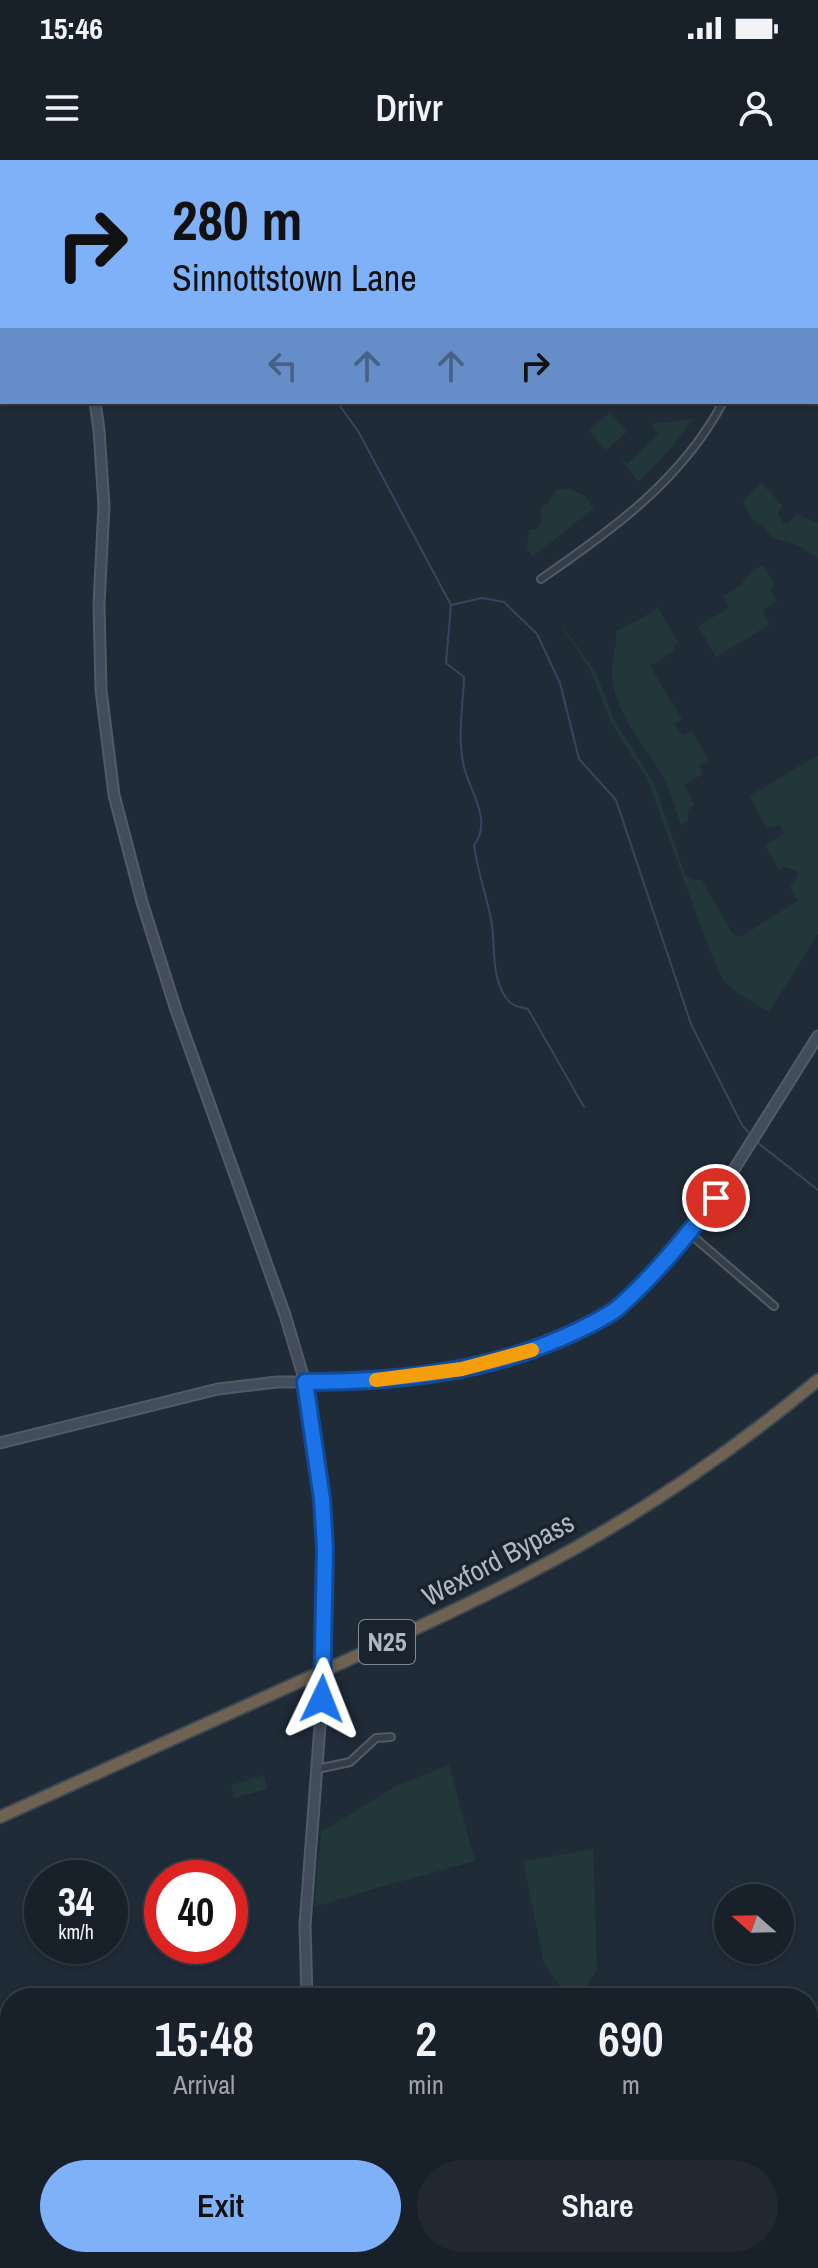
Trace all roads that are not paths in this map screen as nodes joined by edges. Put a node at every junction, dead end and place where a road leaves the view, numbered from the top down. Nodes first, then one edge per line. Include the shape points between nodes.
1 (95, 404) edge
2 (722, 404) edge
3 (541, 579) dead end
4 (818, 1036) edge
5 (813, 1054) edge
6 (689, 1233) junction
7 (774, 1306) dead end
8 (818, 1380) edge
9 (305, 1382) junction
10 (0, 1443) edge
11 (391, 1737) dead end
12 (317, 1769) junction
13 (0, 1817) edge
14 (307, 1988) edge

1 - 9 street via 104,506 101,690 114,795 176,1010
2 - 3 street via 667,481 606,534
4 - 5 street
5 - 6 street
6 - 7 street
6 - 9 street via 618,1308 545,1345 462,1369 396,1379
8 - 13 highway, Wexford Bypass / N25 via 674,1487 529,1573
9 - 10 street via 218,1389
9 - 12 street, bridge via 325,1549
11 - 12 street via 376,1738 350,1762
12 - 14 street via 305,1925

